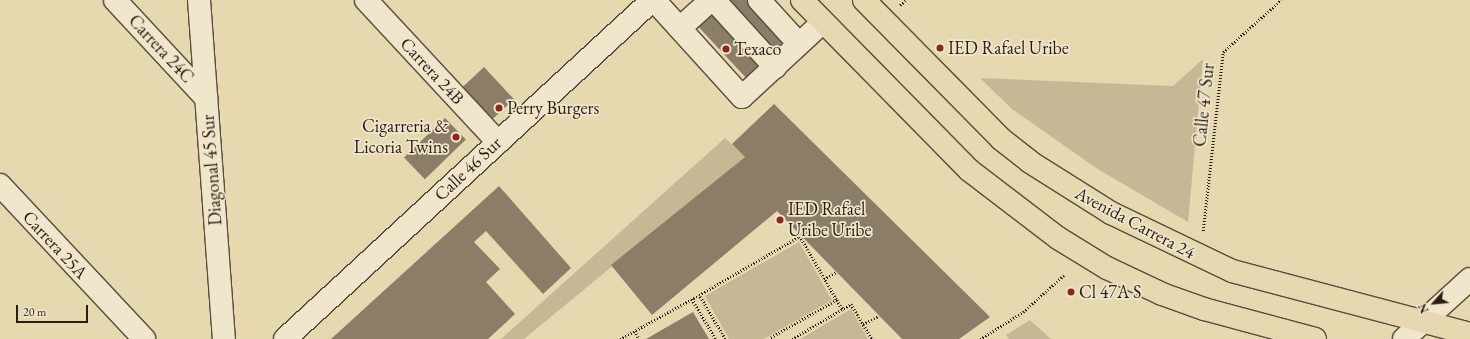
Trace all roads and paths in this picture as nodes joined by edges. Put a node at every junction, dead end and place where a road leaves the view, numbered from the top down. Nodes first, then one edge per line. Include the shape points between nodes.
1 (115, 0) edge
2 (199, 0) edge
3 (366, 0) edge
4 (653, 0) edge
5 (711, 0) edge
6 (714, 0) edge
7 (759, 0) edge
8 (802, 0) edge
9 (864, 0) edge
10 (1280, 0) edge
11 (823, 22) junction
12 (680, 28) junction
13 (799, 44) junction
14 (775, 67) junction
15 (206, 98) junction
16 (498, 142) junction
17 (0, 185) edge
18 (1203, 237) dead end
19 (836, 272) dead end
20 (1064, 275) dead end
21 (1470, 278) edge
22 (824, 279) junction
23 (699, 295) junction
24 (692, 299) junction
25 (837, 300) junction
26 (842, 310) junction
27 (879, 316) dead end
28 (1423, 322) junction
29 (863, 324) junction
30 (635, 331) junction
31 (1282, 334) edge
32 (1470, 334) edge
33 (144, 339) edge
34 (224, 339) edge
35 (285, 339) edge
36 (620, 339) edge
37 (639, 339) edge
38 (716, 339) edge
39 (725, 339) edge
40 (769, 339) edge
41 (792, 339) edge
42 (872, 339) edge
43 (980, 339) edge
44 (1315, 339) edge
45 (1404, 339) edge

1 - 15 street, Carrera 24C
2 - 15 street, Diagonal 45 Sur
3 - 16 street, Carrera 24B
4 - 12 street
4 - 16 street, Calle 46 Sur
5 - 12 street
6 - 14 street
7 - 13 street
8 - 11 main road
9 - 28 main road, Avenida Carrera 24 via 1001,139 1030,162 1111,213 1232,271
10 - 18 path, Calle 47 Sur via 1223,52
11 - 13 street
11 - 31 main road via 969,170 1058,238 1107,268 1162,294
12 - 14 street via 742,97
13 - 14 street
15 - 34 street, Diagonal 45 Sur
16 - 35 street, Calle 46 Sur
17 - 33 street, Carrera 25A
19 - 22 path
20 - 43 path via 1023,312
21 - 28 street
22 - 23 path via 800,236
22 - 25 path
23 - 24 path
23 - 39 path
24 - 30 path
24 - 38 path
25 - 26 path
25 - 40 path
26 - 29 path via 851,304
26 - 41 path
27 - 29 path
28 - 32 main road, Avenida Carrera 24
28 - 45 street
29 - 42 path
30 - 36 path
30 - 37 path
31 - 44 main road

